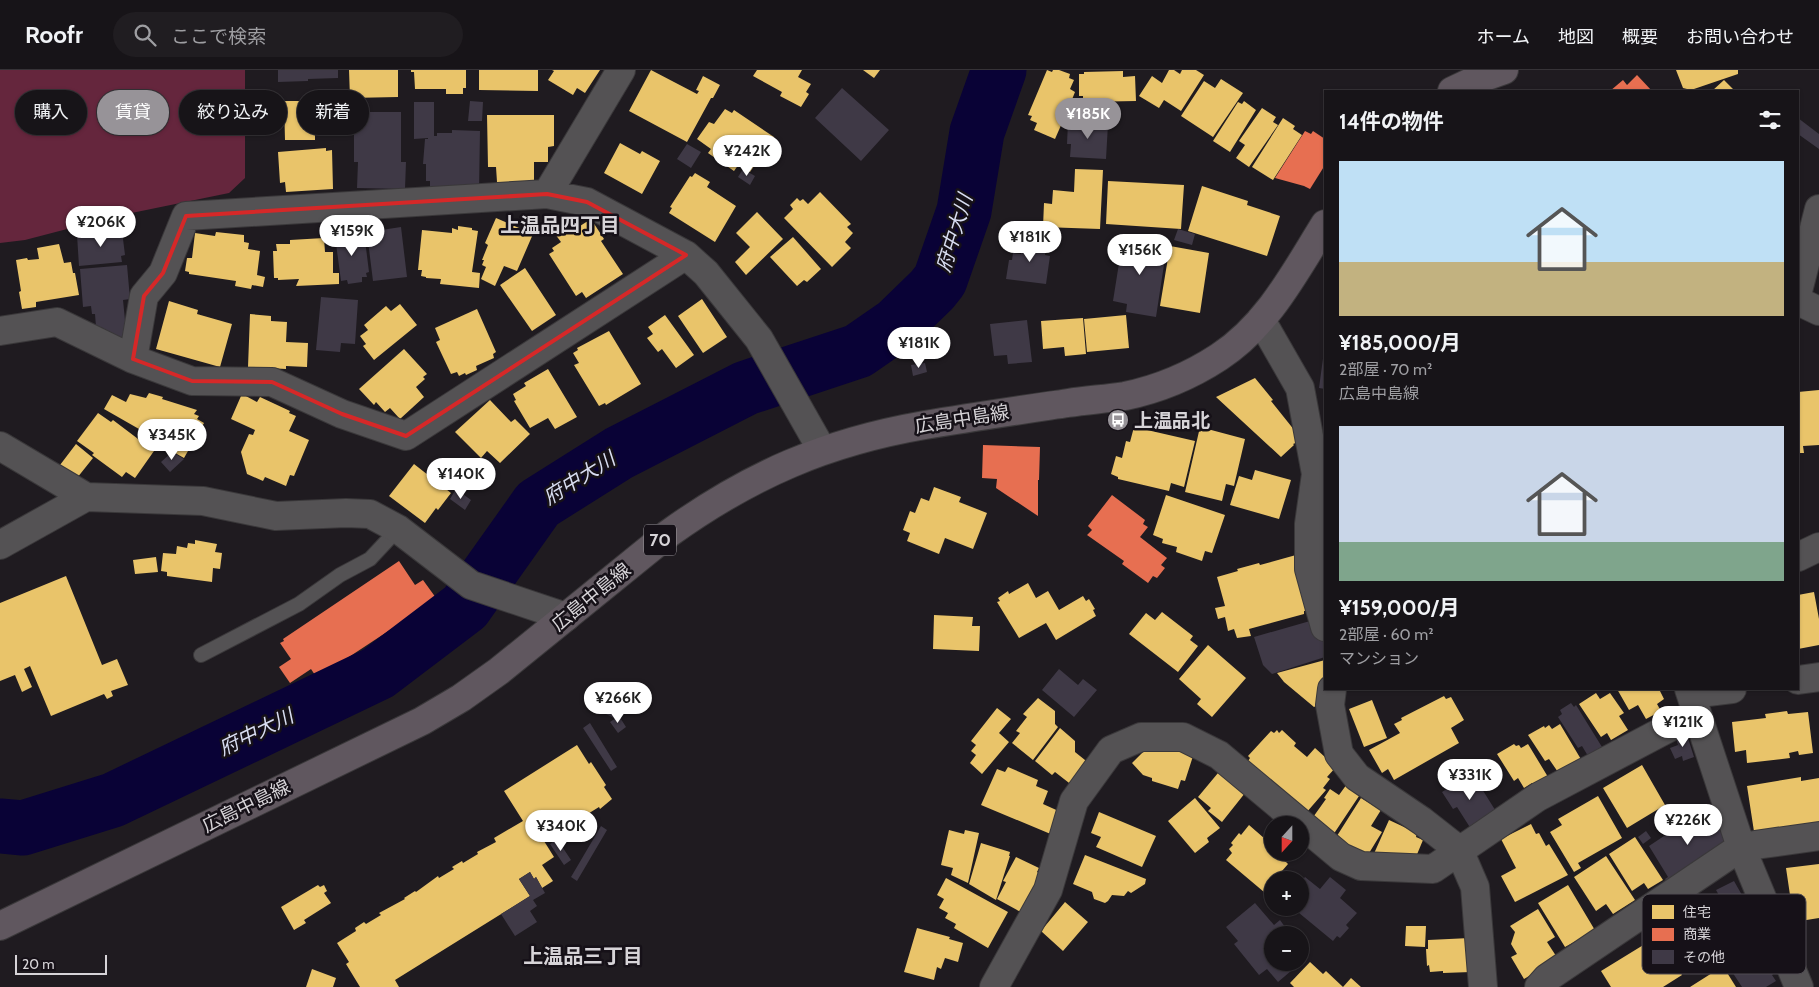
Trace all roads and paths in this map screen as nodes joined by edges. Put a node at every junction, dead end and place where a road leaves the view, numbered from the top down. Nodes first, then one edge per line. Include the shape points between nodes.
1 (621, 70) edge
2 (1504, 70) edge
3 (1454, 90) edge
4 (547, 194) junction
5 (1819, 209) edge
6 (1324, 226) edge
7 (686, 255) junction
8 (1799, 287) edge
9 (1799, 301) edge
10 (1819, 311) edge
11 (1261, 320) junction
12 (0, 331) edge
13 (134, 359) junction
14 (0, 446) edge
15 (822, 450) junction
16 (86, 497) junction
17 (398, 529) junction
18 (0, 545) edge
19 (1819, 547) edge
20 (1799, 557) edge
21 (566, 617) junction
22 (1324, 622) edge
23 (201, 655) dead end
24 (1819, 677) edge
25 (1799, 680) edge
26 (1332, 690) edge
27 (1728, 690) edge
28 (1693, 699) edge
29 (1819, 836) edge
30 (1741, 847) junction
31 (1460, 850) junction
32 (1671, 894) edge
33 (1760, 894) edge
34 (1642, 914) edge
35 (0, 926) edge
36 (1794, 974) edge
37 (994, 987) edge
38 (1483, 987) edge
39 (1539, 987) edge
40 (1799, 987) edge

1 - 4 street
2 - 3 main road
4 - 7 street via 587,202
4 - 13 street via 186,216 163,273 144,296
5 - 8 street
6 - 11 main road, 広島中島線 / 70
7 - 13 street via 406,436 342,414 272,382 192,382
7 - 15 street via 706,273 758,339
9 - 10 street
11 - 15 main road, 広島中島線 / 70 via 1221,356 1158,388 877,434
11 - 22 street via 1300,388 1316,474 1309,524 1309,570
12 - 13 street via 57,322
14 - 16 street
15 - 21 main road, 広島中島線 / 70 via 753,480 695,514
16 - 17 street via 203,501 276,516 370,514
16 - 18 street
17 - 21 street via 471,586
17 - 23 lane via 370,559 340,575 299,604
19 - 20 street
21 - 35 main road, 広島中島線 / 70 via 499,672 422,721
24 - 25 street
26 - 31 street via 1330,705 1339,754 1357,778
27 - 28 street
28 - 30 street
28 - 31 street
29 - 30 street
30 - 32 street
30 - 33 street
31 - 37 street via 1434,870 1361,866 1341,857 1219,755 1183,736 1141,737 1111,750 1074,801 1048,890
31 - 38 street via 1475,887
34 - 39 street via 1547,978
36 - 40 street

